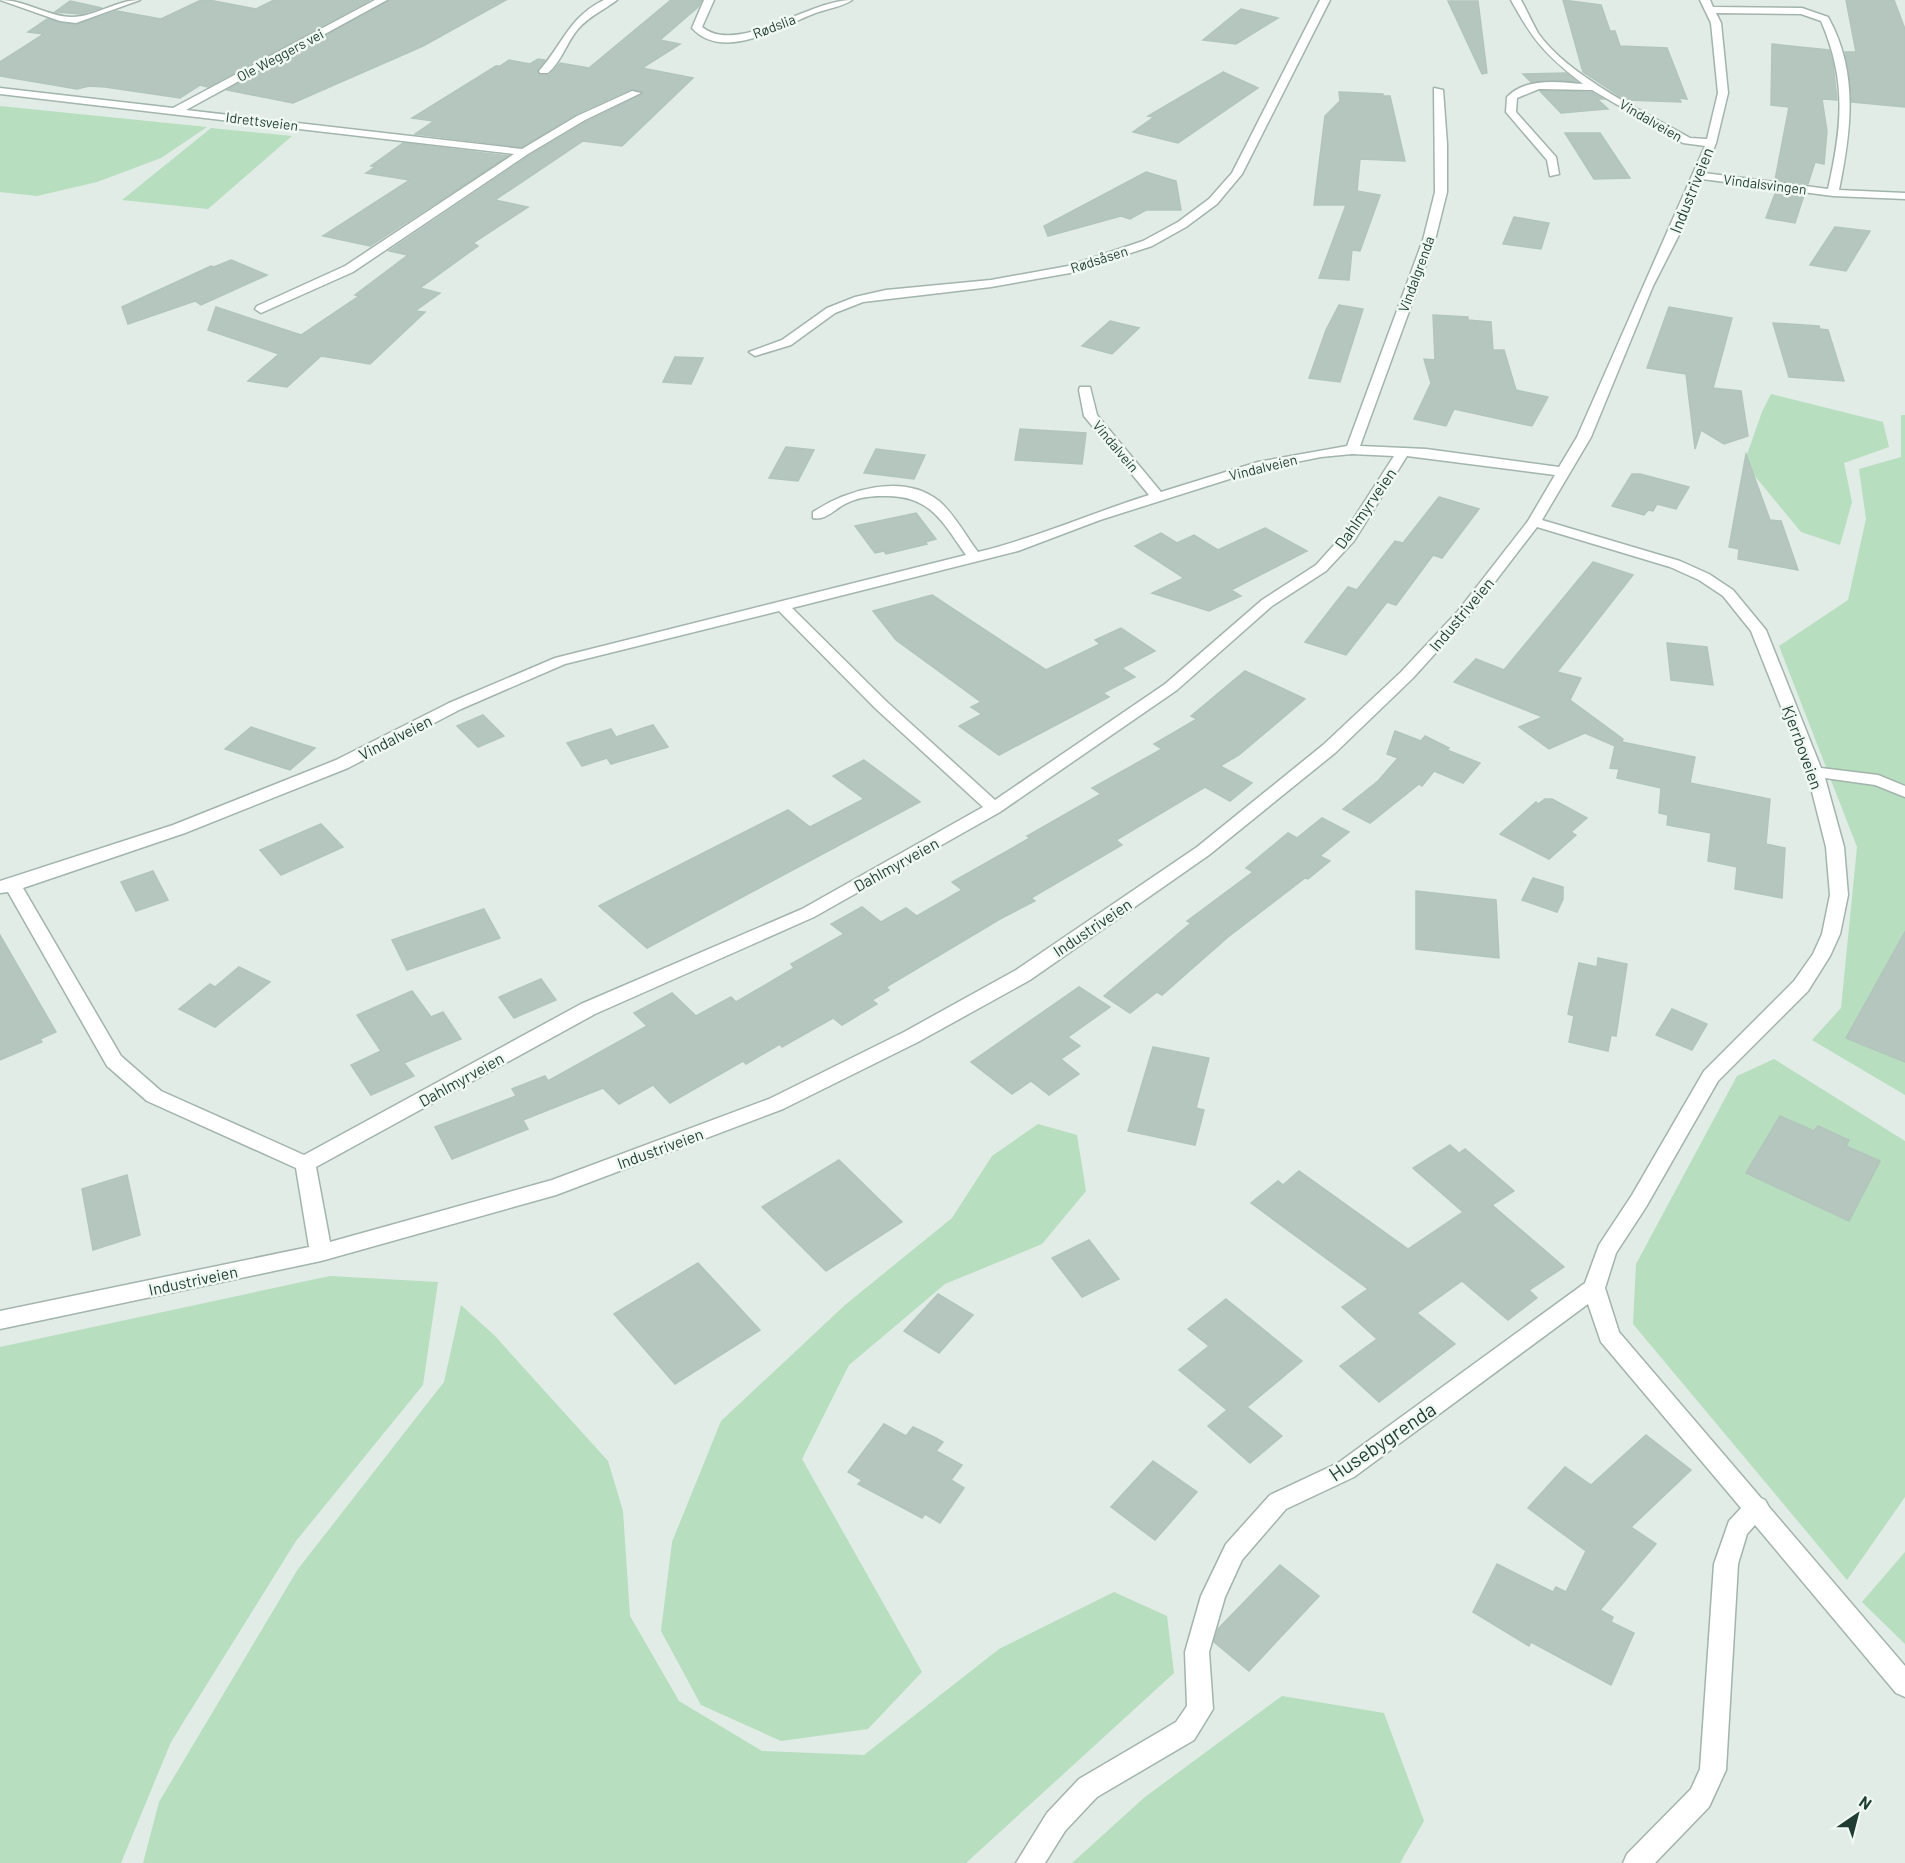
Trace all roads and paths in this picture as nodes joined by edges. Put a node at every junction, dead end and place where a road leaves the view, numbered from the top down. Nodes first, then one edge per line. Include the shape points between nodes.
1 (5, 0) edge
2 (135, 0) edge
3 (382, 0) edge
4 (612, 0) edge
5 (709, 0) edge
6 (847, 0) edge
7 (1325, 0) edge
8 (1516, 0) edge
9 (1708, 5) edge
10 (544, 71) dead end
11 (1594, 87) junction
12 (1438, 90) dead end
13 (0, 91) edge
14 (636, 93) dead end
15 (177, 110) junction
16 (1711, 143) junction
17 (524, 152) junction
18 (1554, 174) dead end
19 (1698, 175) junction
20 (1833, 193) junction
21 (1905, 196) edge
22 (261, 309) dead end
23 (755, 352) dead end
24 (1085, 390) dead end
25 (1352, 450) junction
26 (1404, 452) junction
27 (1563, 472) junction
28 (1158, 497) junction
29 (818, 514) dead end
30 (1534, 522) junction
31 (974, 557) junction
32 (782, 606) junction
33 (1815, 772) junction
34 (1905, 792) edge
35 (994, 808) junction
36 (7, 886) edge
37 (306, 1164) junction
38 (321, 1253) junction
39 (1594, 1288) junction
40 (0, 1320) edge
41 (1756, 1507) junction
42 (1905, 1685) edge
43 (1029, 1863) edge
44 (1636, 1863) edge

1 - 2 street via 76,20
3 - 15 street, Ole Weggers vei
4 - 10 street via 586,13 561,47 557,59
5 - 6 street, Rødslia via 698,28 701,34 728,38 753,35
7 - 23 street, Rødsåsen via 1237,174 1223,195 1178,226 1085,266 1008,283 846,303 820,316 789,341
8 - 11 street, Vindalveien via 1535,35
9 - 16 street, Industriveien via 1716,23 1723,93
9 - 20 street via 1802,11 1825,19 1834,36 1847,89 1844,140
11 - 16 street, Vindalveien via 1687,141
11 - 18 street via 1538,87 1512,97 1511,112 1552,159
12 - 25 street, Vindalgrenda via 1441,192 1429,240
13 - 15 street, Idrettsveien
14 - 17 street via 581,118
15 - 17 street, Idrettsveien
16 - 19 street, Industriveien
17 - 22 street via 349,270
19 - 20 street, Vindalsvingen
19 - 27 street, Industriveien via 1588,427
20 - 21 street, Vindalsvingen
24 - 28 street, Vindalvein via 1091,417
25 - 26 street, Vindalveien
25 - 28 street, Vindalveien via 1258,466
26 - 27 street, Vindalveien
26 - 35 street, Dahlmyrveien via 1349,538 1321,568 1259,609 1171,687
27 - 30 street, Industriveien
28 - 31 street, Vindalveien via 1013,548
29 - 31 street via 844,499 864,494 921,497 937,507
30 - 33 street, Kjerrboveien via 1675,564 1728,593 1758,630
30 - 38 street, Industriveien via 1463,614 1407,675 1329,749 1203,851 1023,975 911,1037 776,1104 555,1186
31 - 32 street, Vindalveien
32 - 35 street via 881,705
32 - 36 street, Vindalveien via 560,661 455,706 342,764 179,829
33 - 34 street via 1878,780
33 - 39 street, Kjerrboveien via 1836,847 1839,895 1831,934 1801,986 1711,1076 1606,1251
35 - 37 street, Dahlmyrveien via 808,913 588,1009
36 - 37 street, Vindalveien via 114,1061 154,1096
37 - 38 street
38 - 40 street, Industriveien
39 - 41 street via 1609,1336
39 - 43 street, Husebygrenda via 1346,1470 1278,1503 1234,1552 1213,1596 1197,1652 1200,1708 1185,1731 1088,1788 1056,1822
41 - 42 street
41 - 44 street via 1737,1528 1726,1564 1713,1770 1700,1798

